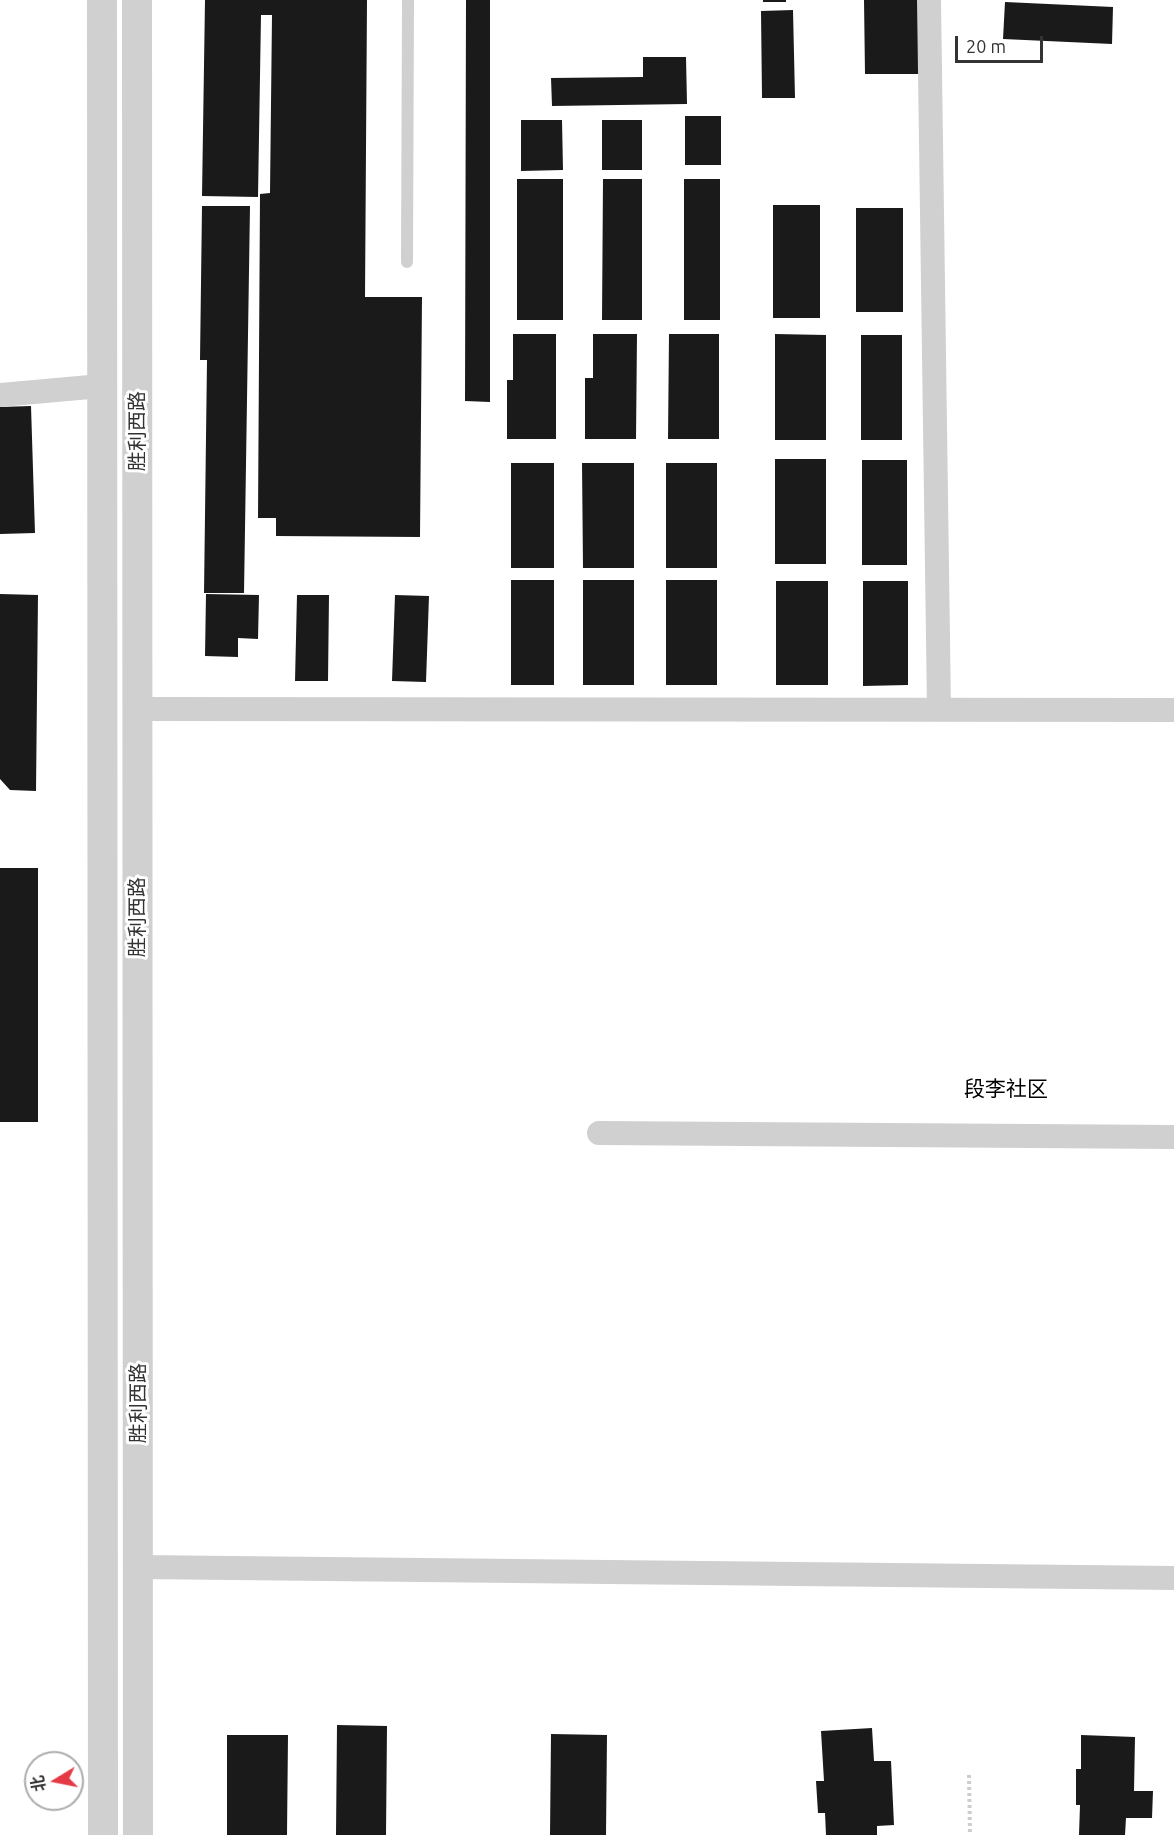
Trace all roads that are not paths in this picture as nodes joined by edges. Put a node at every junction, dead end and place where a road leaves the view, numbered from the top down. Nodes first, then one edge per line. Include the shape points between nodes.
1 (102, 0) edge
2 (137, 0) edge
3 (408, 0) edge
4 (929, 0) edge
5 (407, 261) dead end
6 (101, 386) junction
7 (0, 395) edge
8 (137, 709) junction
9 (939, 710) junction
10 (1174, 710) edge
11 (598, 1133) dead end
12 (1174, 1137) edge
13 (138, 1567) junction
14 (1174, 1578) edge
15 (103, 1835) edge
16 (138, 1835) edge

1 - 6 street, 胜利西路
2 - 8 street, 胜利西路
3 - 5 lane
4 - 9 street
6 - 7 street
6 - 15 street, 胜利西路
8 - 9 street
8 - 13 street, 胜利西路
9 - 10 street
11 - 12 street
13 - 14 street
13 - 16 street, 胜利西路

